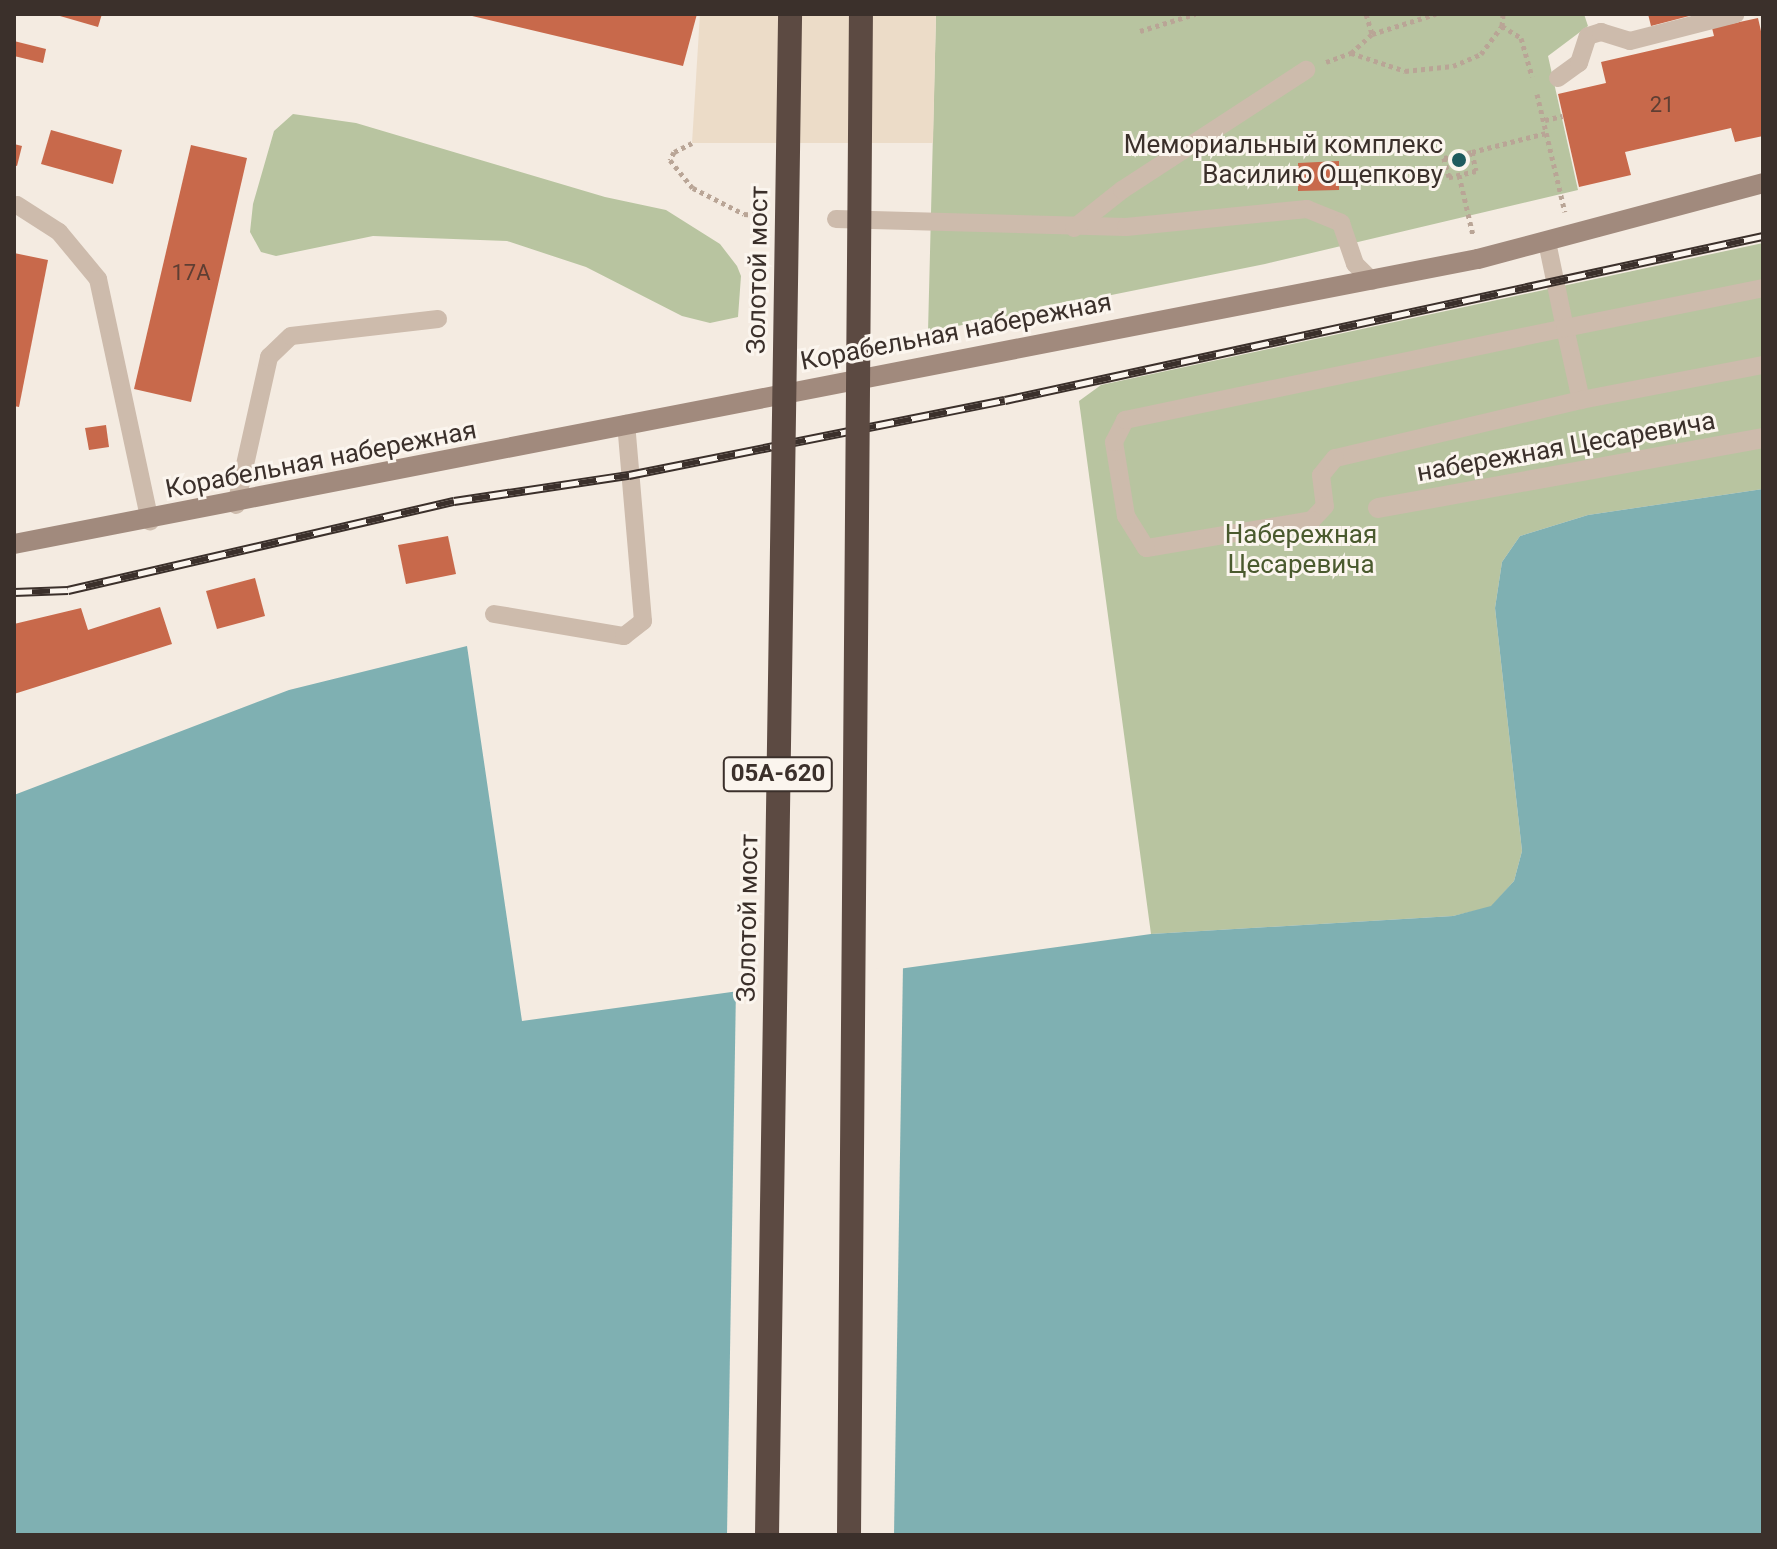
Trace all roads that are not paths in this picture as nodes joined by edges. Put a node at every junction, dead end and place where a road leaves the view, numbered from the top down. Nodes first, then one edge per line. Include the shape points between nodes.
1 (790, 14) edge
2 (861, 14) edge
3 (1736, 14) edge
4 (1306, 70) road end
5 (1558, 78) dead end
6 (1763, 183) edge
7 (17, 205) dead end
8 (836, 219) dead end
9 (1074, 228) junction
10 (1547, 242) junction
11 (1372, 281) junction
12 (1763, 288) edge
13 (438, 319) dead end
14 (1565, 328) junction
15 (1763, 365) edge
16 (1581, 400) junction
17 (626, 424) junction
18 (1763, 438) edge
19 (236, 505) junction
20 (1378, 508) dead end
21 (150, 521) junction
22 (14, 544) edge
23 (494, 614) dead end
24 (767, 1535) edge
25 (849, 1535) edge

1 - 24 highway, Золотой мост / 05А-620, bridge
2 - 25 highway, 05А-620, bridge
3 - 5 lane via 1630,41 1601,32 1588,36 1579,63
4 - 9 lane via 1122,190
6 - 10 main road, Корабельная набережная
7 - 21 lane via 59,232 98,279
8 - 9 lane
9 - 11 lane via 1170,226 1307,209 1341,223 1355,264
10 - 11 main road, Корабельная набережная
10 - 14 lane
11 - 17 main road, Корабельная набережная
12 - 14 lane
13 - 19 lane via 291,336 269,357
14 - 16 lane
14 - 16 lane via 1125,420 1114,442 1126,516 1146,548 1312,520 1325,506 1321,475 1335,458
15 - 16 lane
17 - 19 main road, Корабельная набережная
17 - 23 lane via 643,621 624,636
18 - 20 street, набережная Цесаревича
19 - 21 main road, Корабельная набережная
21 - 22 main road, Корабельная набережная

